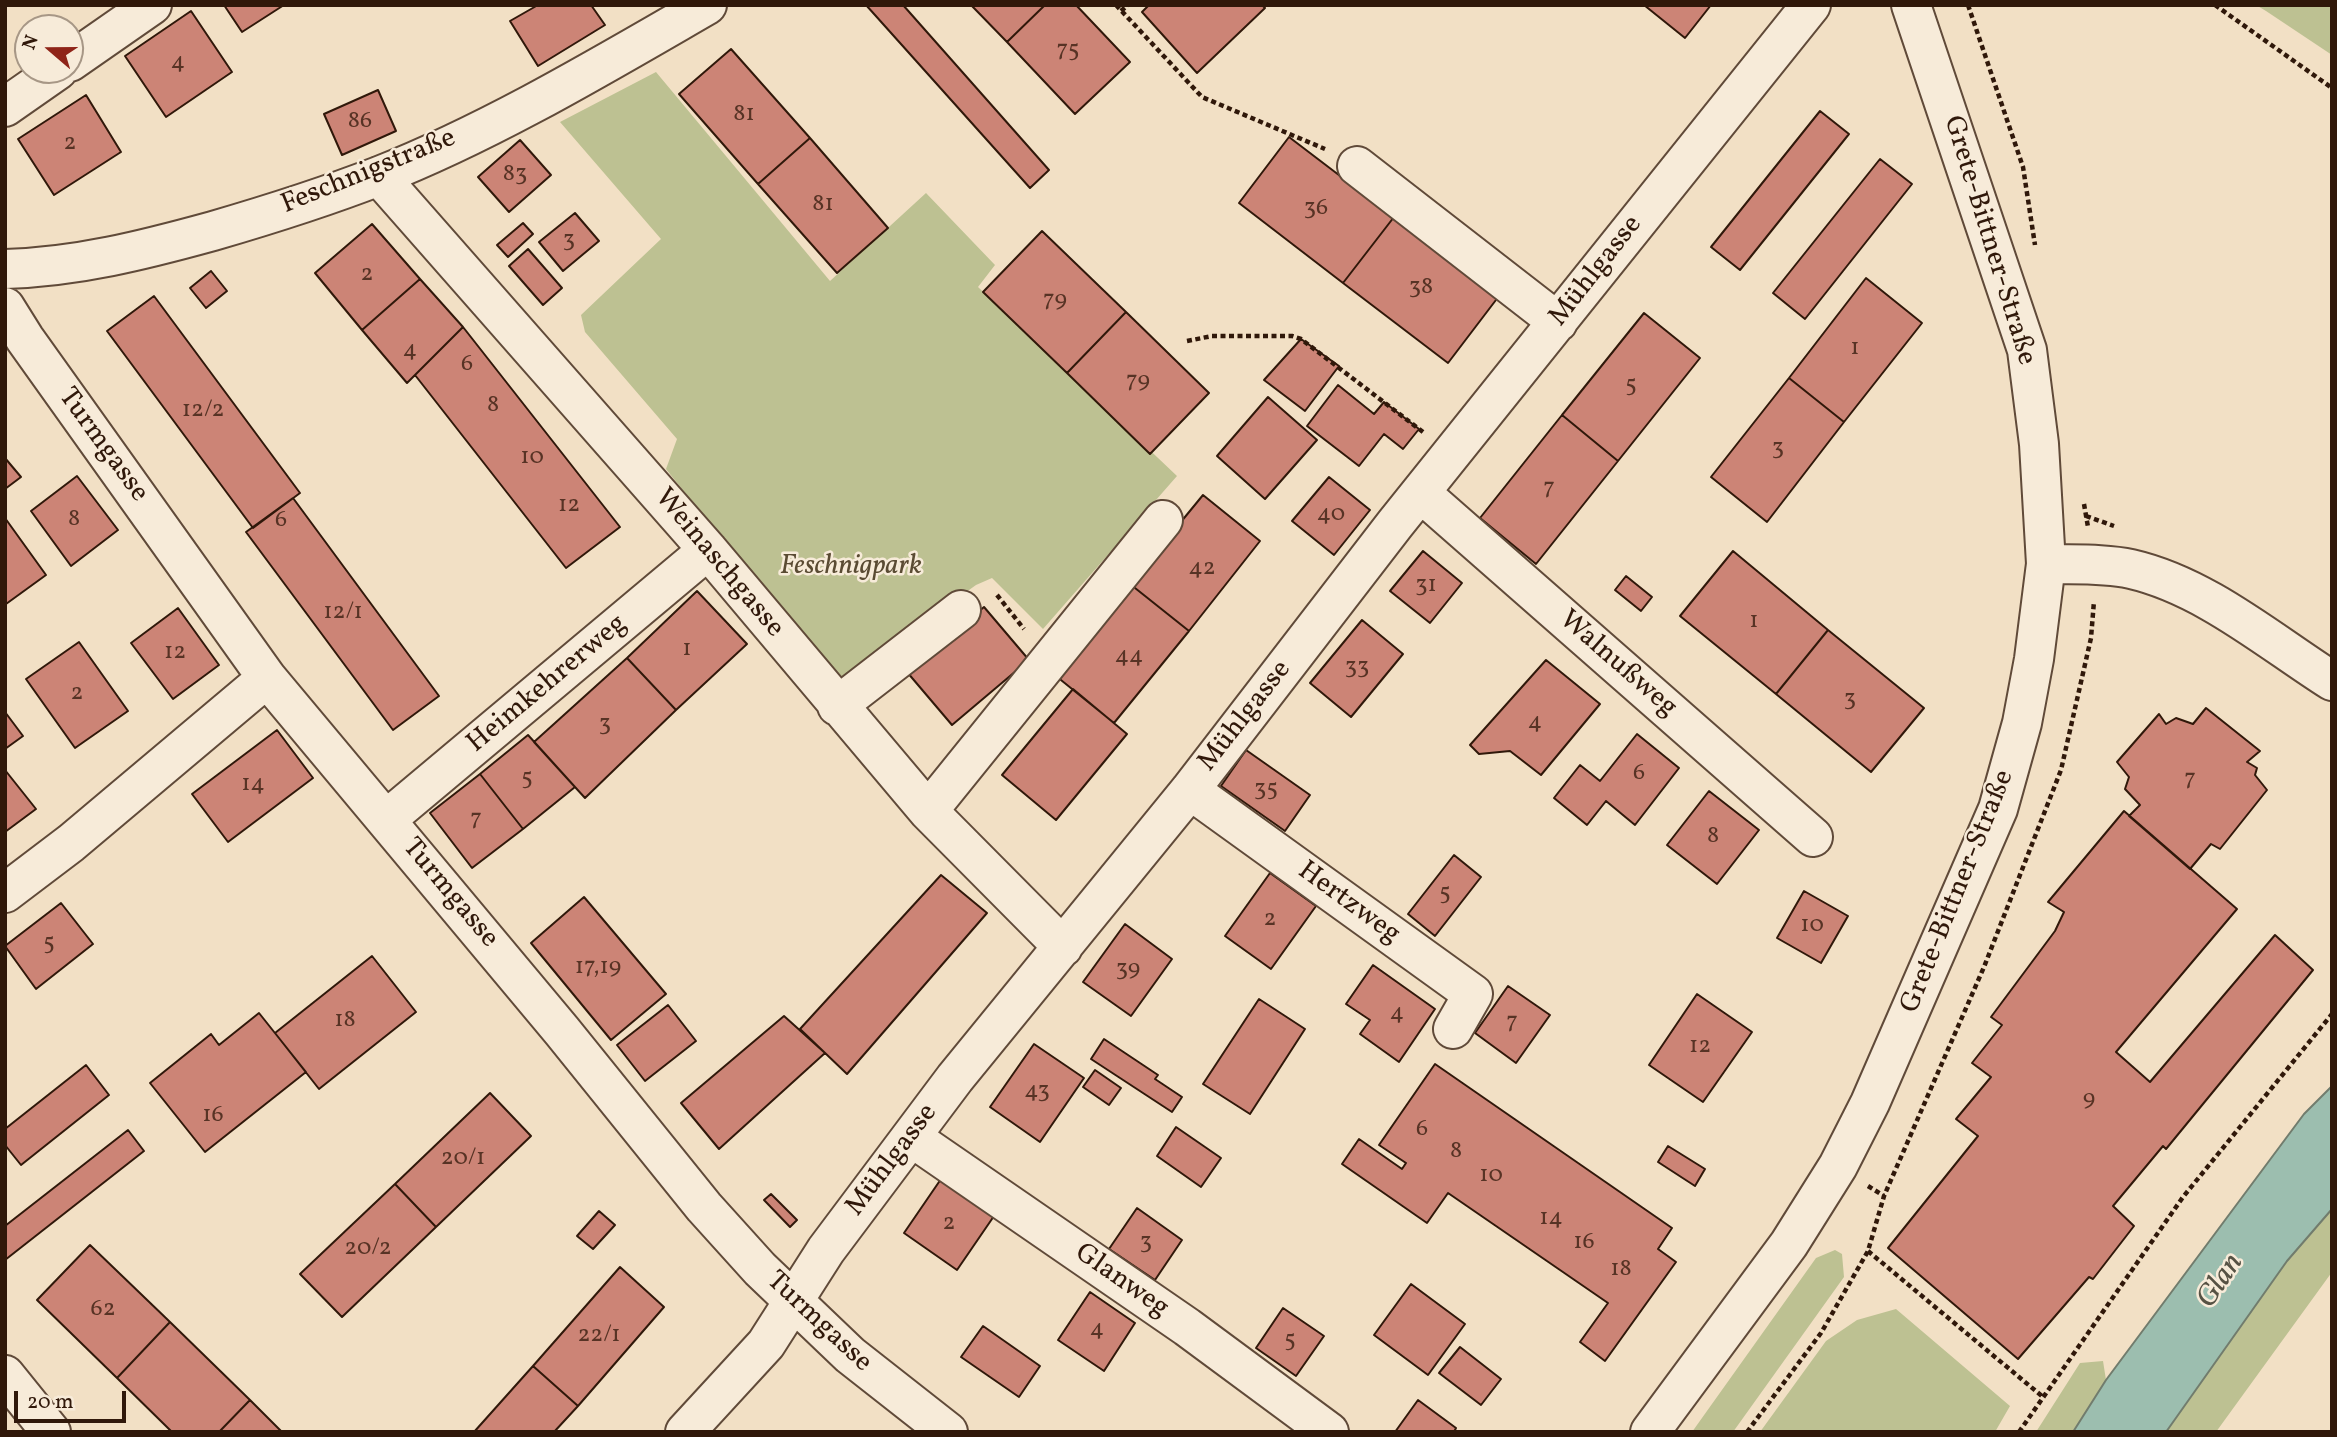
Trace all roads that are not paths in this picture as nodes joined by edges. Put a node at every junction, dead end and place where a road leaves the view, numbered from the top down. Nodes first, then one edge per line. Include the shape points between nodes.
1 (152, 5) edge
2 (707, 5) edge
3 (1811, 5) edge
4 (1911, 5) edge
5 (84, 52) edge
6 (38, 84) edge
7 (5, 107) edge
8 (1357, 166) road end
9 (379, 176) junction
10 (5, 269) edge
11 (5, 307) edge
12 (1558, 322) junction
13 (1422, 494) junction
14 (1163, 520) dead end
15 (708, 550) junction
16 (2046, 564) junction
17 (961, 610) road end
18 (267, 678) junction
19 (2332, 681) edge
20 (837, 706) junction
21 (1190, 790) junction
22 (928, 811) junction
23 (387, 819) junction
24 (1813, 837) dead end
25 (5, 893) edge
26 (1063, 947) junction
27 (1452, 1029) dead end
28 (911, 1136) junction
29 (794, 1302) junction
30 (5, 1374) edge
31 (51, 1432) edge
32 (685, 1432) edge
33 (948, 1432) edge
34 (1329, 1432) edge
35 (1650, 1432) edge

1 - 5 street
2 - 9 street, Feschnigstraße via 499,119
3 - 12 street, Mühlgasse
4 - 16 street, Grete-Bittner-Straße via 2028,350
6 - 7 street
8 - 12 street
9 - 10 street, Feschnigstraße via 146,250 50,268
9 - 15 street, Weinaschgasse
11 - 18 street, Turmgasse
12 - 13 street, Mühlgasse
13 - 21 street, Mühlgasse
13 - 24 street, Walnußweg
14 - 22 street
15 - 20 street, Weinaschgasse
15 - 23 street, Heimkehrerweg
16 - 19 street via 2130,569 2161,579 2198,595
16 - 35 street, Grete-Bittner-Straße via 2022,723 1998,809 1885,1072 1838,1166 1789,1244
17 - 20 street
18 - 23 street, Turmgasse
18 - 25 street
20 - 22 street, Weinaschgasse
21 - 26 street, Mühlgasse
21 - 27 street, Hertzweg via 1473,994
22 - 26 street, Weinaschgasse
23 - 29 street, Turmgasse via 704,1207
26 - 28 street, Mühlgasse
28 - 29 street, Mühlgasse via 826,1250
28 - 34 street, Glanweg via 1187,1327
29 - 32 street, Mühlgasse via 766,1344
29 - 33 street, Turmgasse via 850,1355
30 - 31 street

